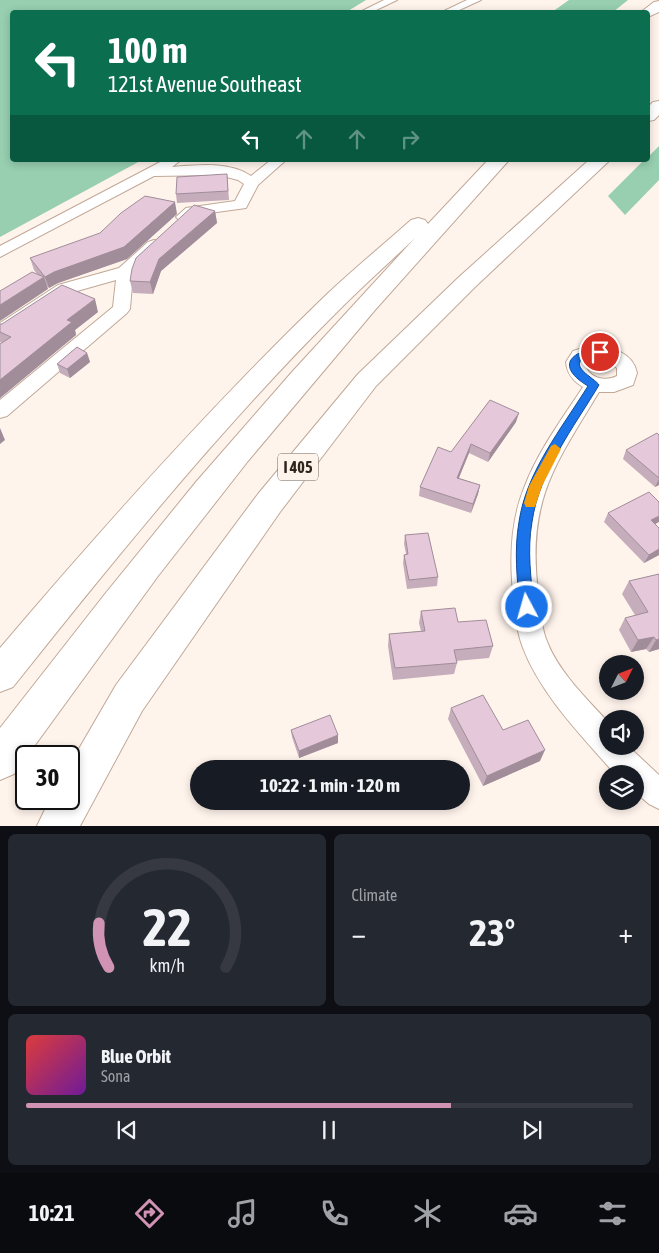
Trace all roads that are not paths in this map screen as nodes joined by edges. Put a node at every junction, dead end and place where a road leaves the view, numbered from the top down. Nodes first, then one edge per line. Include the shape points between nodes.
1 (392, 0) edge
2 (476, 0) edge
3 (370, 10) edge
4 (452, 10) edge
5 (170, 162) edge
6 (277, 162) edge
7 (486, 162) edge
8 (497, 162) edge
9 (598, 162) edge
10 (152, 172) junction
11 (252, 183) junction
12 (176, 225) edge
13 (161, 238) edge
14 (0, 252) edge
15 (125, 272) junction
16 (0, 331) edge
17 (594, 385) dead end
18 (0, 411) edge
19 (0, 675) edge
20 (599, 734) edge
21 (617, 755) edge
22 (0, 760) edge
23 (659, 794) edge
24 (57, 826) edge

1 - 3 street
2 - 4 street
5 - 10 street
6 - 11 street
7 - 19 highway via 322,312 267,370 91,563
8 - 22 highway via 239,452 136,578
9 - 24 highway, I 405 via 467,282 367,380 269,503 129,698
10 - 11 street via 230,171
10 - 14 street
11 - 12 street via 241,205 190,211
13 - 15 street
15 - 16 street via 64,289
15 - 18 street via 120,308
17 - 20 street via 550,456 536,486 525,522 524,574 537,652 563,691
21 - 23 street

